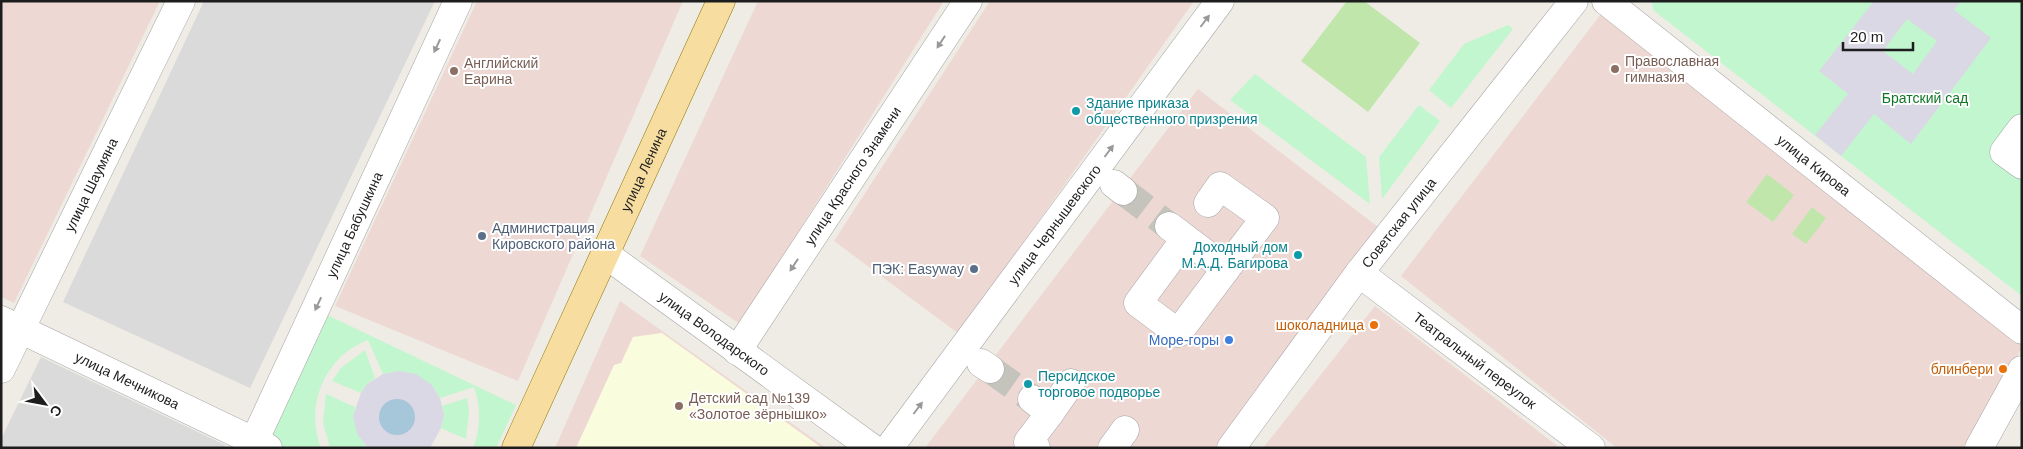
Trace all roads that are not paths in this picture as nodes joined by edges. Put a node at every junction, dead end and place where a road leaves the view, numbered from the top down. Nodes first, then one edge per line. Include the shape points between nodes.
1 (181, 1) edge
2 (458, 1) edge
3 (721, 1) edge
4 (968, 1) edge
5 (1220, 1) edge
6 (1574, 1) edge
7 (1606, 1) edge
8 (2022, 128) edge
9 (2022, 165) edge
10 (1208, 203) dead end
11 (605, 254) junction
12 (1226, 269) junction
13 (1358, 273) junction
14 (11, 324) edge
15 (2022, 330) edge
16 (737, 351) junction
17 (1, 369) edge
18 (2022, 370) edge
19 (1071, 384) dead end
20 (258, 446) edge
21 (516, 448) edge
22 (872, 448) edge
23 (889, 448) edge
24 (1036, 448) edge
25 (1231, 448) edge
26 (1592, 448) edge
27 (1979, 448) edge

1 - 14 street, улица Шаумяна
2 -> 20 street, улица Бабушкина
3 - 11 main road, улица Ленина
4 -> 16 street, улица Красного Знамени
23 -> 5 street, улица Чернышевского
6 - 13 street, Советская улица
7 - 15 street, улица Кирова
8 - 9 street via 2004,152
10 - 12 street via 1220,186 1265,218
11 - 16 street, улица Володарского
11 - 21 main road, улица Ленина
12 - 12 street via 1178,333 1138,303 1173,238
13 - 25 street, Советская улица
13 - 26 street, Театральный переулок
14 - 17 street, улица Шаумяна
14 - 20 street, улица Мечникова
16 - 22 street, улица Володарского
18 - 27 street
19 - 24 street via 1041,406 1028,442

